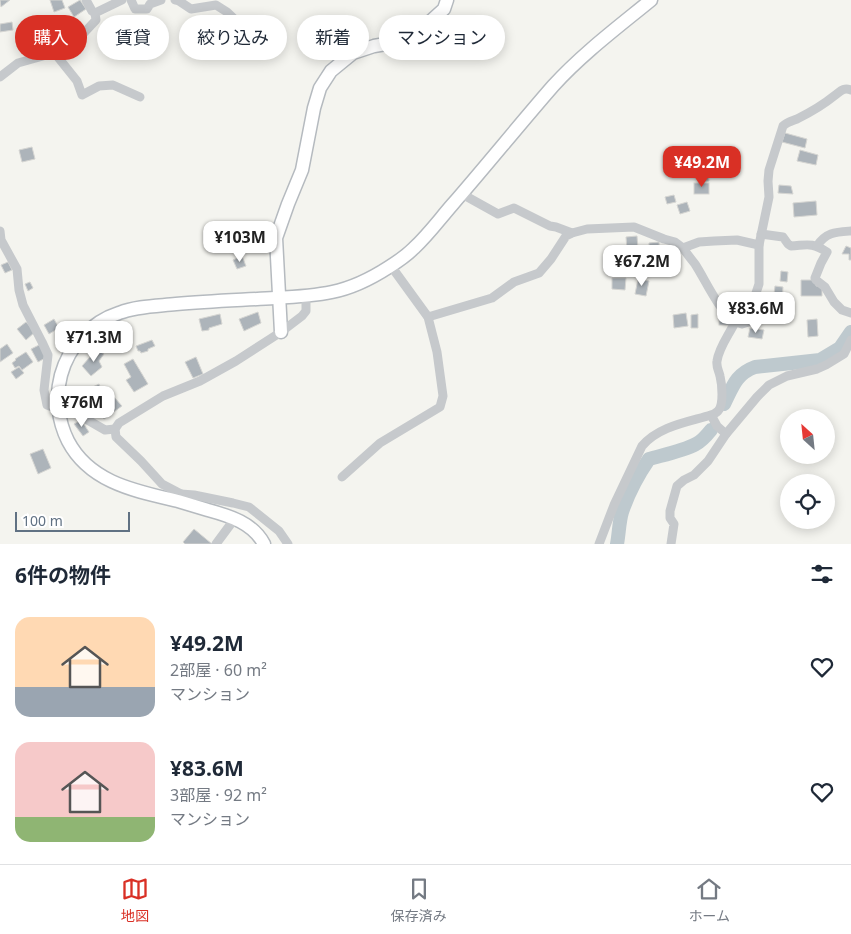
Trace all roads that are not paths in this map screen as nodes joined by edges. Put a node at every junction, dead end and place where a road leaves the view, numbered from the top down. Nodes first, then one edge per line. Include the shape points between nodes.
1 (86, 0) edge
2 (122, 0) edge
3 (131, 0) edge
4 (161, 0) edge
5 (175, 0) edge
6 (447, 0) edge
7 (652, 0) edge
8 (95, 13) junction
9 (230, 15) edge
10 (87, 30) edge
11 (31, 60) edge
12 (60, 60) edge
13 (0, 77) edge
14 (851, 90) edge
15 (140, 96) dead end
16 (462, 194) junction
17 (0, 231) edge
18 (851, 231) edge
19 (572, 233) junction
20 (761, 234) junction
21 (759, 245) junction
22 (817, 246) junction
23 (683, 248) junction
24 (391, 266) junction
25 (306, 296) junction
26 (280, 298) junction
27 (851, 313) edge
28 (428, 317) junction
29 (736, 322) junction
30 (281, 332) junction
31 (851, 340) edge
32 (58, 391) junction
33 (58, 409) junction
34 (711, 415) junction
35 (116, 429) junction
36 (726, 434) junction
37 (342, 477) dead end
38 (180, 498) junction
39 (233, 518) junction
40 (216, 544) edge
41 (264, 544) edge
42 (288, 544) edge
43 (599, 544) edge
44 (671, 544) edge

1 - 8 street
2 - 8 street
3 - 4 street via 135,9 147,9 150,4
5 - 9 street via 191,9 216,5
6 - 26 street via 444,9 403,41 353,52 331,71 320,88 302,170 276,238
7 - 16 street via 556,83
8 - 10 street via 96,20
11 - 13 street via 18,64
12 - 15 street via 82,94 99,86 113,86
14 - 20 street via 842,89 832,98 784,124 769,170 770,198
16 - 19 street via 498,214 514,208
16 - 24 street via 412,250
17 - 33 street via 1,240 17,268 23,304 48,355 44,390 47,405
18 - 22 street via 829,234
19 - 23 street via 587,228 634,227
19 - 28 street via 566,236 539,273 514,282 492,298
20 - 21 street
20 - 22 street via 783,237 791,246
21 - 23 street via 737,240 699,242
21 - 29 street via 759,284 752,321
22 - 27 street via 827,252 816,280 842,310
23 - 29 street via 729,318
24 - 25 street via 358,284
24 - 28 street
25 - 26 street
25 - 30 street via 306,311
26 - 30 street
26 - 32 street via 140,307 118,313 101,321 71,350
28 - 37 street via 443,396 440,406 380,443
29 - 34 street via 721,346 717,360 721,405 718,412
30 - 35 street via 200,381 163,396 119,423
31 - 36 street via 844,354 817,370 787,376 769,385
32 - 33 street
32 - 35 street via 70,394 79,415 106,430
33 - 38 street via 68,441 93,470 110,481 152,495
34 - 36 street
34 - 43 street via 659,431 648,439 614,504
35 - 38 street via 116,437
36 - 44 street via 708,461 676,486 670,512 674,524
38 - 39 street
38 - 42 street via 194,495 249,507 279,531
39 - 40 street
39 - 41 street via 260,536

